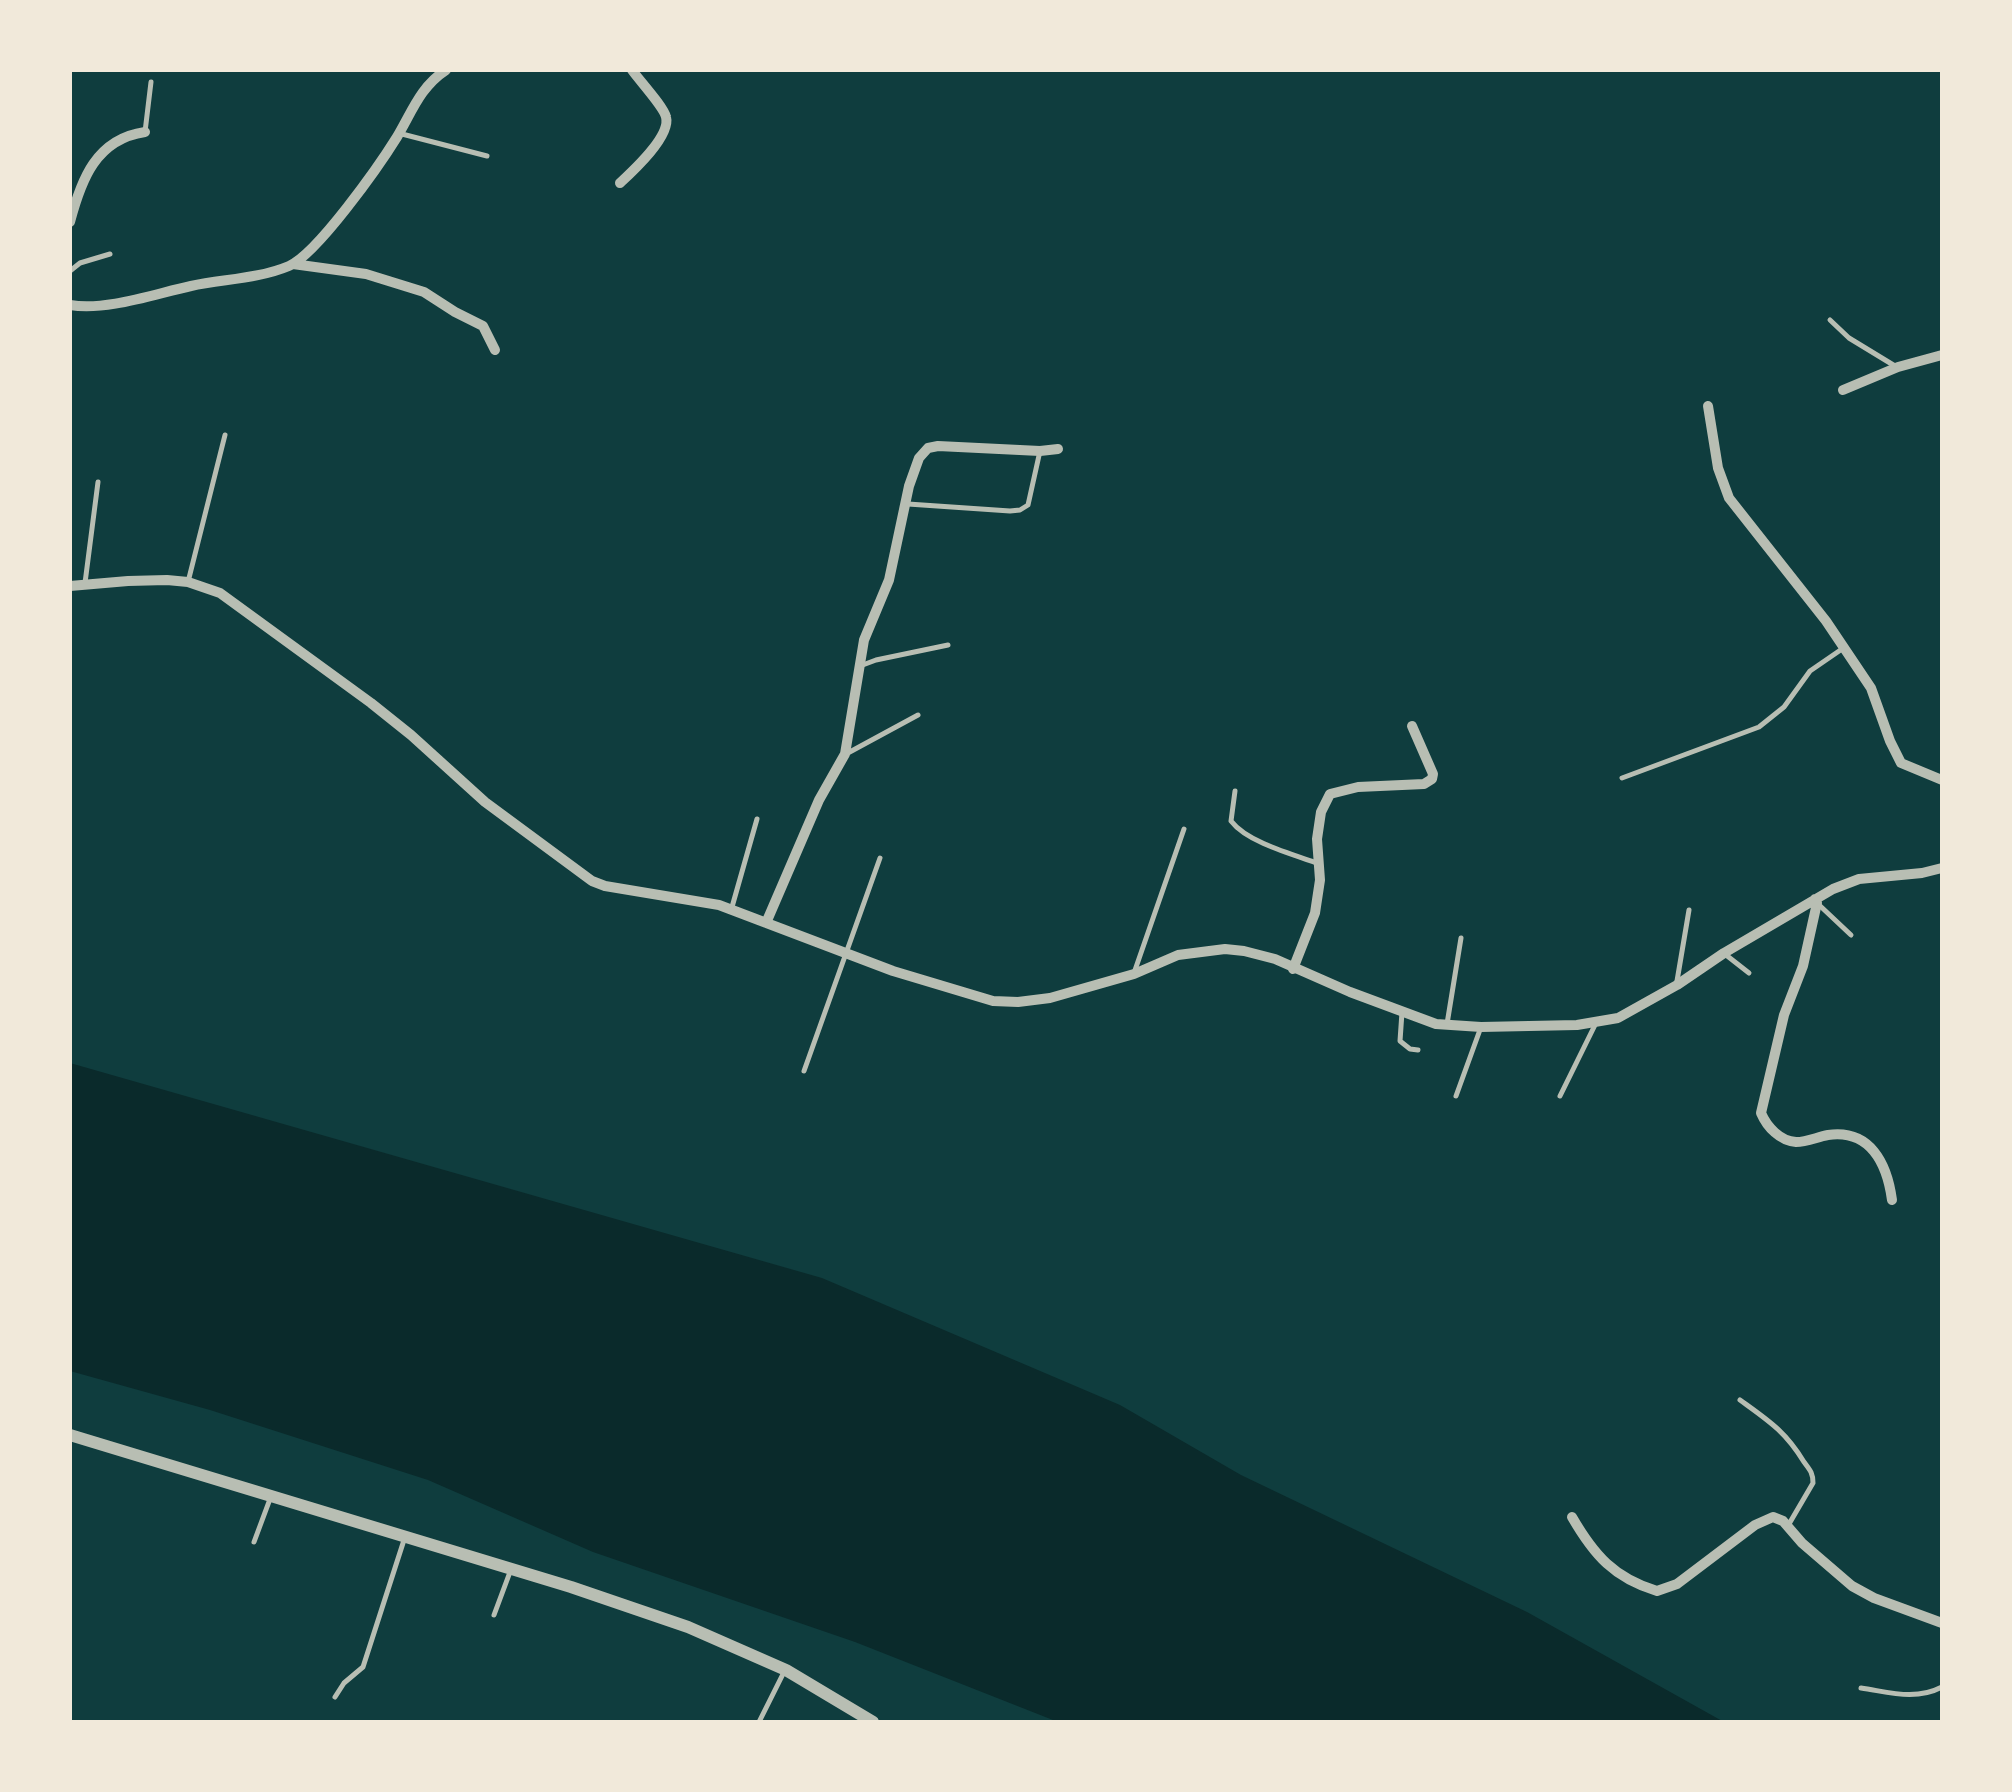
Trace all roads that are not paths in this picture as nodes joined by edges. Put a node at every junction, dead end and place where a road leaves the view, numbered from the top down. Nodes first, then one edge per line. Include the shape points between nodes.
1 (446, 70) edge
2 (632, 70) edge
3 (151, 82) dead end
4 (145, 132) joint
5 (399, 133) junction
6 (487, 156) dead end
7 (620, 184) dead end
8 (70, 222) edge
9 (110, 254) dead end
10 (293, 264) junction
11 (70, 271) edge
12 (70, 305) edge
13 (1830, 320) dead end
14 (495, 350) dead end
15 (1942, 356) edge
16 (1898, 368) junction
17 (1843, 390) dead end
18 (1708, 406) dead end
19 (225, 435) dead end
20 (1058, 449) dead end
21 (1040, 450) junction
22 (98, 482) dead end
23 (905, 504) junction
24 (188, 582) junction
25 (85, 585) junction
26 (70, 586) edge
27 (948, 646) dead end
28 (1844, 648) junction
29 (860, 666) junction
30 (918, 715) dead end
31 (1412, 726) dead end
32 (845, 754) junction
33 (1622, 778) dead end
34 (1942, 780) edge
35 (1235, 791) dead end
36 (757, 819) dead end
37 (1184, 830) dead end
38 (880, 858) dead end
39 (1318, 864) junction
40 (1942, 868) edge
41 (1816, 901) junction
42 (731, 909) junction
43 (1689, 910) dead end
44 (766, 923) junction
45 (1851, 935) dead end
46 (1461, 938) dead end
47 (844, 952) junction
48 (1724, 953) junction
49 (1293, 968) junction
50 (1749, 973) dead end
51 (1134, 974) junction
52 (1677, 984) junction
53 (1402, 1012) junction
54 (1596, 1022) junction
55 (1446, 1024) junction
56 (1480, 1028) junction
57 (1418, 1050) dead end
58 (804, 1071) dead end
59 (1456, 1096) dead end
60 (1560, 1096) dead end
61 (1892, 1200) dead end
62 (1740, 1400) dead end
63 (70, 1434) edge
64 (271, 1496) junction
65 (1572, 1517) dead end
66 (1787, 1526) junction
67 (405, 1538) junction
68 (254, 1542) dead end
69 (510, 1569) junction
70 (494, 1615) dead end
71 (1942, 1623) edge
72 (786, 1670) junction
73 (1942, 1687) edge
74 (1860, 1688) dead end
75 (335, 1697) dead end
76 (758, 1722) edge
77 (873, 1722) edge

1 - 5 street via 421,92
2 - 7 street via 666,116 666,126
3 - 4 lane
4 - 8 street via 119,139 87,172
5 - 6 lane
5 - 10 street via 353,199
9 - 11 lane
10 - 12 street via 94,307
10 - 14 street via 366,274 424,292 483,326
13 - 16 lane
15 - 16 street
16 - 17 street
18 - 28 street via 1729,498
19 - 24 lane
20 - 21 street
21 - 23 street via 928,448
21 - 23 lane via 1028,506 1020,510
22 - 25 lane
23 - 29 street
24 - 25 street
24 - 42 street via 220,594 328,671 592,881
25 - 26 street
27 - 29 lane
28 - 33 lane via 1810,671 1760,727
28 - 34 street via 1871,688 1901,763
29 - 32 street
30 - 32 lane
31 - 39 street via 1432,780 1330,794 1316,839
32 - 44 street
35 - 39 lane via 1231,821 1238,830
36 - 42 lane
37 - 51 lane
38 - 47 lane
39 - 49 street via 1314,913
40 - 41 street via 1858,879
41 - 45 lane
41 - 48 street
41 - 61 street via 1761,1113 1786,1140 1860,1138 1883,1166
42 - 44 street
43 - 52 lane
44 - 47 street
46 - 55 lane
47 - 51 street via 994,1001 1050,998
47 - 58 lane
48 - 50 lane
48 - 52 street
49 - 51 street via 1225,949 1178,955
49 - 53 street
52 - 54 street via 1618,1018
53 - 55 street
53 - 57 lane via 1400,1042
54 - 56 street
54 - 60 lane
55 - 56 street
56 - 59 lane
62 - 66 lane via 1791,1441 1814,1476
63 - 64 street
64 - 67 street
64 - 68 lane
65 - 66 street via 1589,1546 1622,1577 1657,1591 1677,1584 1765,1519
66 - 71 street via 1852,1586
67 - 69 street
67 - 75 lane via 363,1667
69 - 70 lane
69 - 72 street via 688,1627
72 - 76 lane
72 - 77 street
73 - 74 lane via 1910,1696

